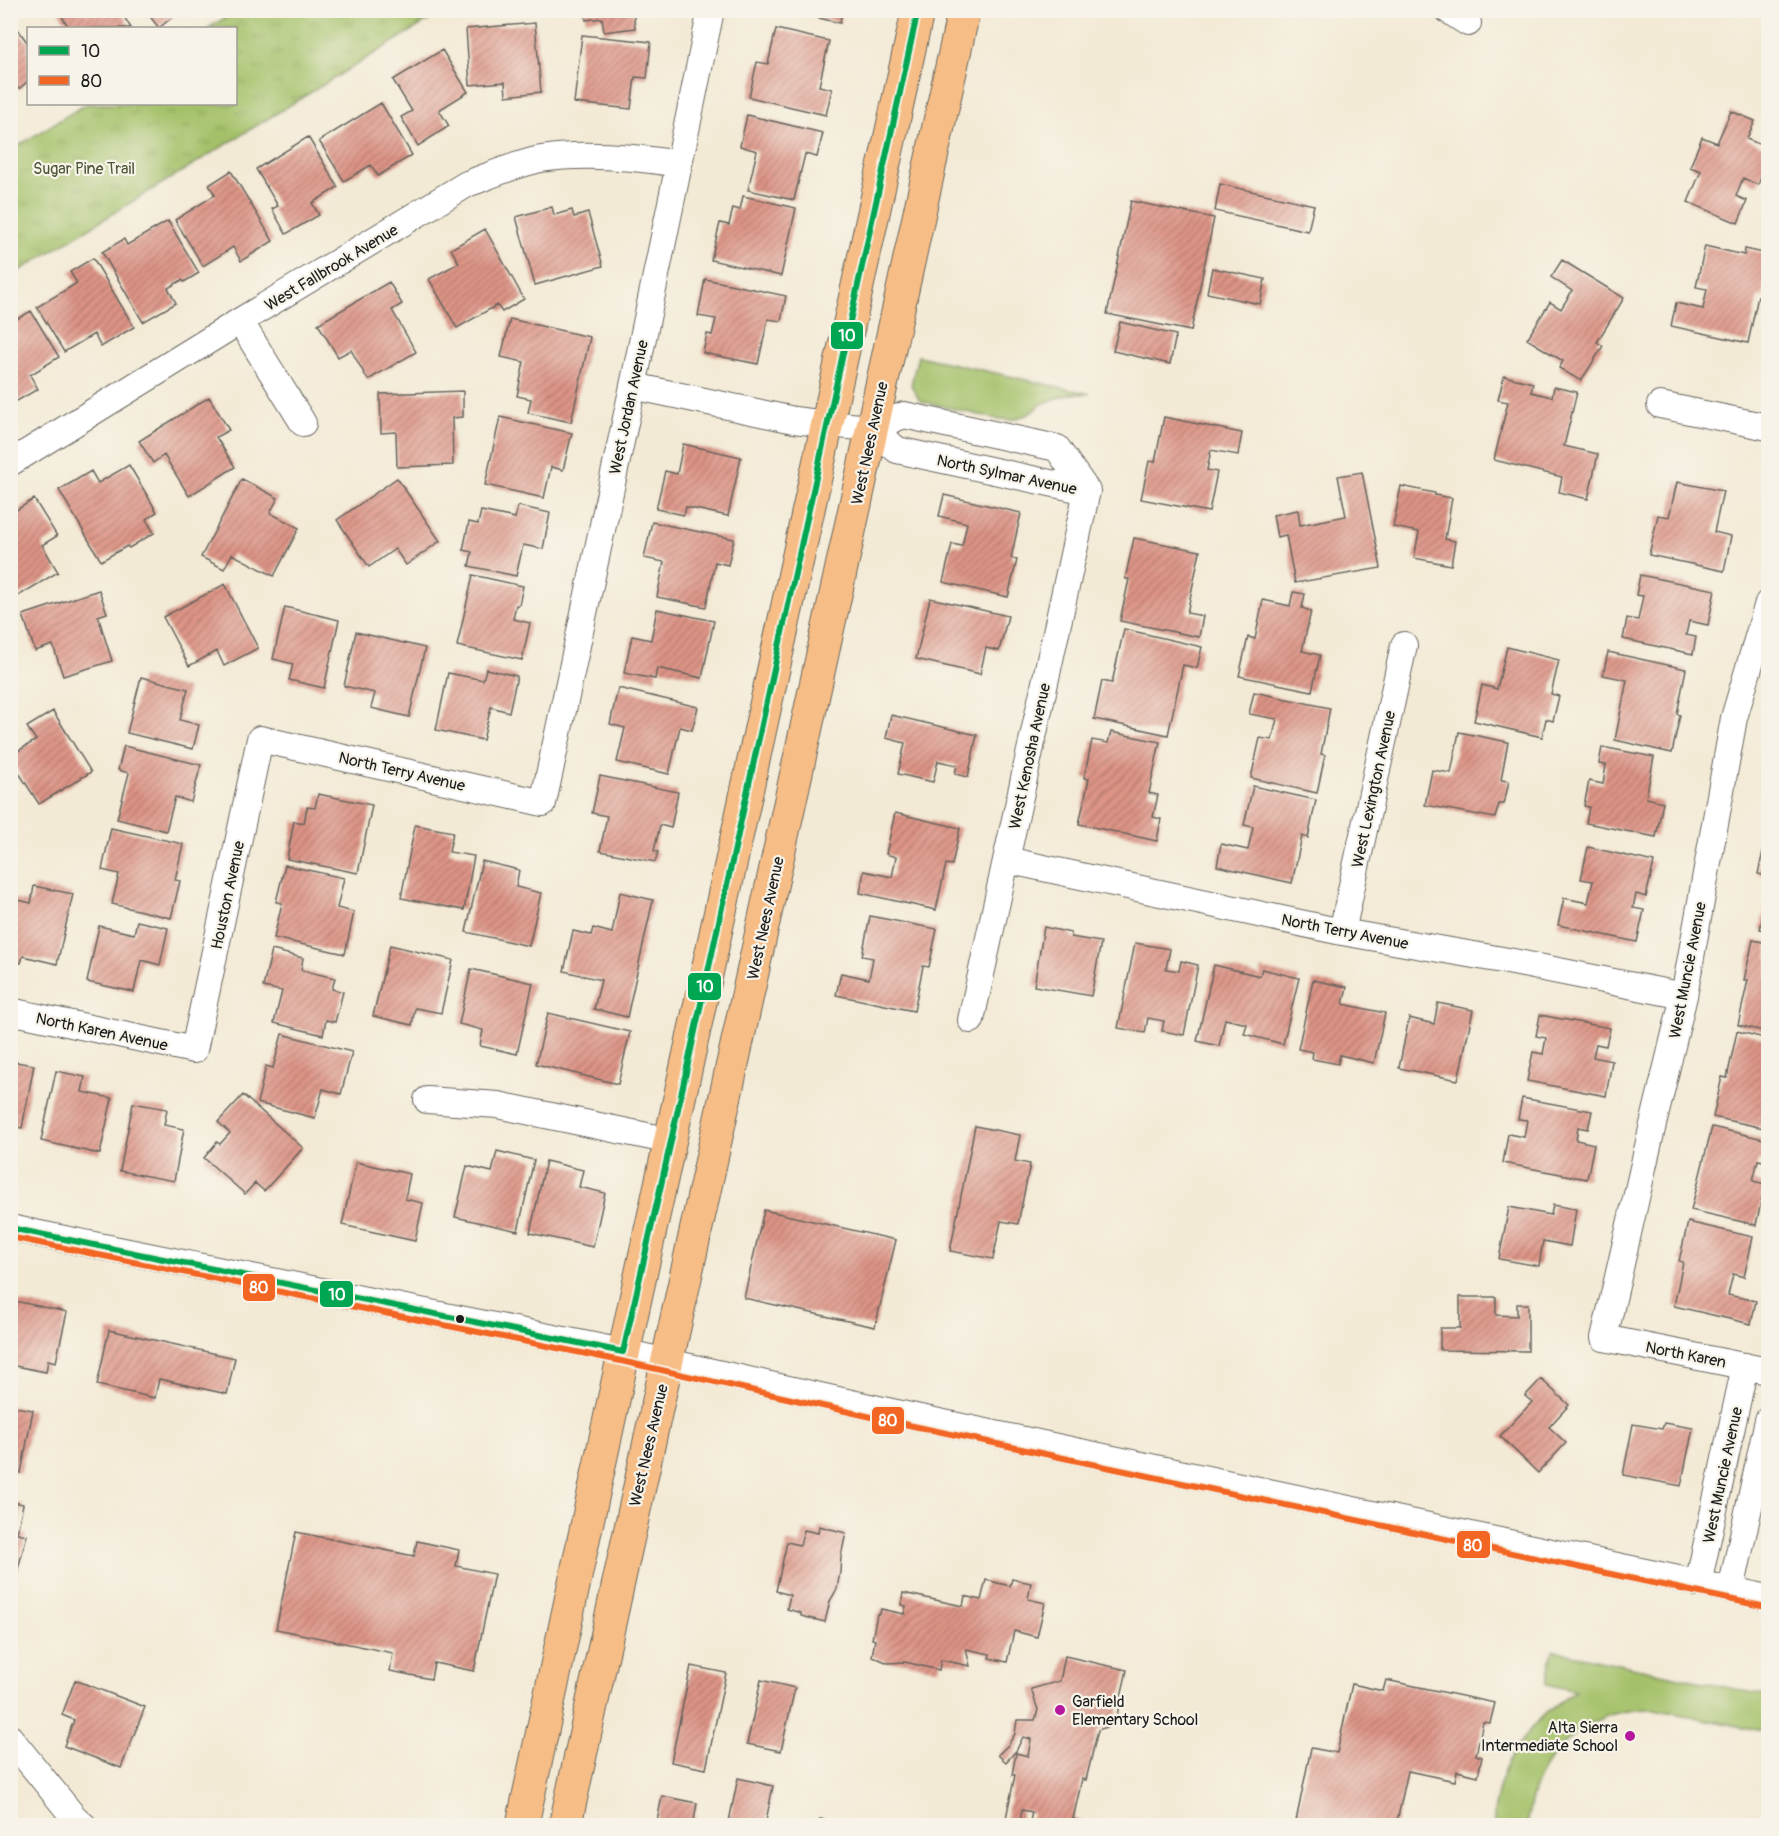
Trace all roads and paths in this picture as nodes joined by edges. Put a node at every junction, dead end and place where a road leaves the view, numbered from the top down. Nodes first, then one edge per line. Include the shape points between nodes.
1 (711, 10) edge
2 (918, 10) edge
3 (964, 10) edge
4 (679, 164) junction
5 (240, 321) junction
6 (633, 386) junction
7 (1660, 405) dead end
8 (303, 423) dead end
9 (827, 424) junction
10 (1768, 427) edge
11 (872, 428) junction
12 (10, 463) edge
13 (1087, 491) junction
14 (1768, 603) edge
15 (1404, 645) dead end
16 (260, 739) joint
17 (543, 803) joint
18 (1006, 860) junction
19 (1342, 932) junction
20 (1684, 996) junction
21 (10, 1011) edge
22 (971, 1020) dead end
23 (194, 1050) joint
24 (427, 1100) dead end
25 (671, 1141) junction
26 (10, 1228) edge
27 (1604, 1338) joint
28 (623, 1352) junction
29 (666, 1361) junction
30 (1757, 1369) edge
31 (1768, 1420) edge
32 (1698, 1584) junction
33 (1731, 1590) junction
34 (1768, 1598) edge
35 (13, 1745) edge
36 (84, 1826) edge
37 (522, 1826) edge
38 (565, 1826) edge

1 - 4 street, West Jordan Avenue
2 - 9 main road
3 - 11 main road, West Nees Avenue
4 - 5 street, West Fallbrook Avenue via 589,156 541,159 505,169 467,184
4 - 6 street, West Jordan Avenue
5 - 8 street
5 - 12 street, West Fallbrook Avenue
6 - 9 street, North Sylmar Avenue
6 - 17 street, West Jordan Avenue
7 - 10 street
9 - 11 street, North Sylmar Avenue
9 - 25 main road
11 - 13 street, North Sylmar Avenue via 897,450
11 - 13 street, North Sylmar Avenue via 904,415 1057,448
11 - 29 main road, West Nees Avenue
13 - 18 street, West Kenosha Avenue
14 - 20 street, West Muncie Avenue via 1734,718
15 - 19 street, West Lexington Avenue
16 - 17 street, North Terry Avenue
16 - 23 street, Houston Avenue
18 - 19 street, North Terry Avenue
18 - 22 street, West Kenosha Avenue
19 - 20 street, North Terry Avenue
20 - 27 street, West Muncie Avenue
21 - 23 street, North Karen Avenue
24 - 25 street via 498,1105
25 - 28 main road
26 - 28 street
27 - 30 street, North Karen
28 - 29 street
28 - 37 main road
29 - 32 street
29 - 38 main road, West Nees Avenue
30 - 32 street, West Muncie Avenue
31 - 33 street, West Muncie Avenue
32 - 33 street
33 - 34 street
35 - 36 street

